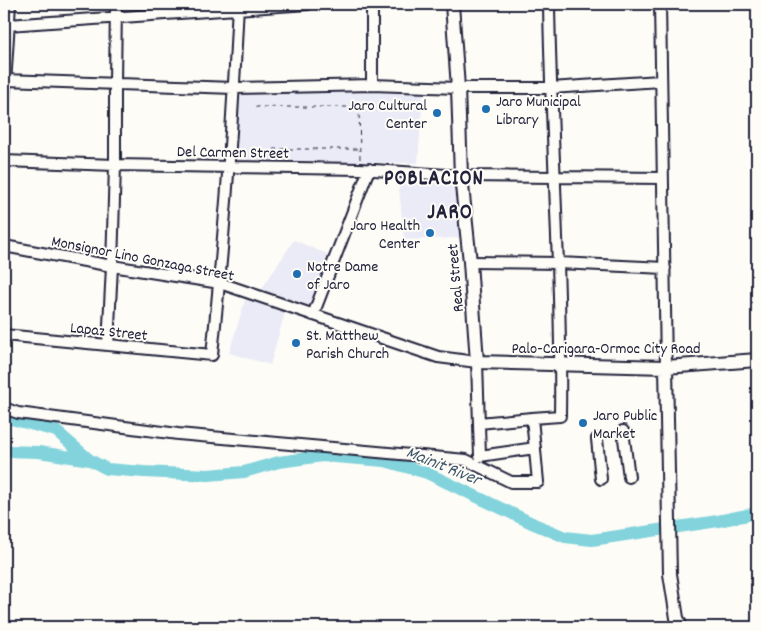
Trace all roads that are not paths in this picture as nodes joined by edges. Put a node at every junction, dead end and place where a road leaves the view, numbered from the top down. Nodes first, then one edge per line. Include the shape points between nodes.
1 (116, 4) edge
2 (308, 4) edge
3 (372, 4) edge
4 (452, 4) edge
5 (549, 4) edge
6 (660, 4) edge
7 (238, 6) edge
8 (8, 9) edge
9 (116, 17) junction
10 (8, 25) junction
11 (5, 80) junction
12 (661, 81) junction
13 (115, 83) junction
14 (372, 85) junction
15 (234, 88) junction
16 (458, 88) junction
17 (550, 88) junction
18 (4, 101) edge
19 (4, 161) edge
20 (115, 165) junction
21 (228, 166) junction
22 (365, 169) junction
23 (462, 176) junction
24 (555, 177) junction
25 (663, 178) junction
26 (4, 246) edge
27 (470, 262) junction
28 (558, 263) junction
29 (112, 266) junction
30 (665, 268) junction
31 (220, 283) junction
32 (313, 315) junction
33 (4, 335) edge
34 (108, 345) junction
35 (757, 360) edge
36 (480, 362) junction
37 (560, 364) junction
38 (666, 367) junction
39 (4, 408) edge
40 (532, 418) junction
41 (479, 423) junction
42 (623, 431) dead end
43 (597, 439) dead end
44 (535, 448) junction
45 (629, 477) dead end
46 (601, 479) dead end
47 (681, 627) edge

1 - 9 street
2 - 7 street
3 - 14 street
4 - 16 main road, Real Street
5 - 17 street
6 - 12 street
7 - 9 street
7 - 15 street
8 - 10 street
9 - 10 street
9 - 13 street
10 - 11 street
11 - 13 street
11 - 18 street
12 - 17 street
12 - 25 street
13 - 15 street
13 - 20 street
14 - 15 street
14 - 16 street
15 - 21 street
16 - 17 street
16 - 23 main road, Real Street
17 - 24 street
19 - 20 street, Del Carmen Street
20 - 21 street, Del Carmen Street
20 - 29 street
21 - 22 street, Del Carmen Street
21 - 31 street
22 - 23 street, Del Carmen Street
22 - 32 street
23 - 24 street, Del Carmen Street
23 - 27 main road, Real Street
24 - 25 street, Del Carmen Street
24 - 28 street
25 - 30 street
26 - 29 street, Monsignor Lino Gonzaga Street
27 - 28 street
27 - 36 main road, Real Street
28 - 30 street
28 - 37 street
29 - 31 street, Monsignor Lino Gonzaga Street
29 - 34 street
30 - 38 street
31 - 32 street, Monsignor Lino Gonzaga Street
31 - 34 street, Lapaz Street via 212,355
32 - 36 street, Monsignor Lino Gonzaga Street via 438,357
33 - 34 street, Lapaz Street
35 - 38 main road, Palo-Carigara-Ormoc City Road
36 - 37 main road, Palo-Carigara-Ormoc City Road
36 - 41 street
37 - 38 main road, Palo-Carigara-Ormoc City Road
37 - 40 street via 560,416
38 - 47 main road via 670,574
39 - 44 street via 18,414 178,434 466,460 511,482 538,482
40 - 41 street
40 - 44 street
41 - 44 street via 480,456
42 - 45 street
43 - 46 street

